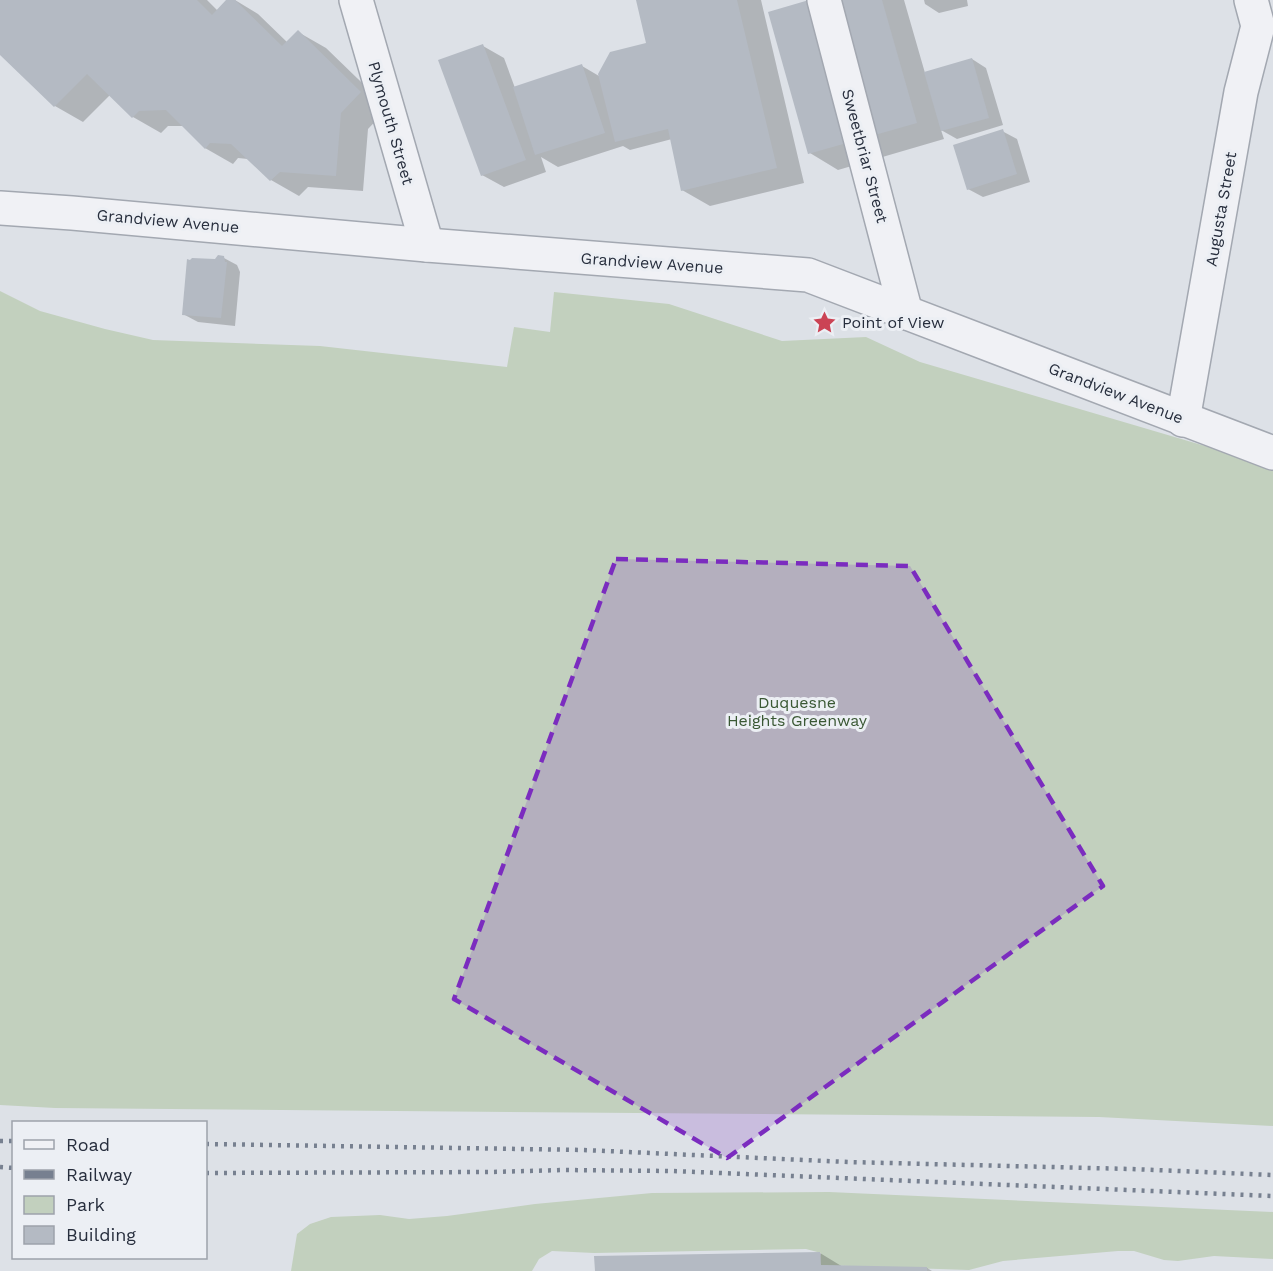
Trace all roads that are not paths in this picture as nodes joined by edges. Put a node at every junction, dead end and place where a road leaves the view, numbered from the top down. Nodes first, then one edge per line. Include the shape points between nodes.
1 (356, 0) edge
2 (824, 0) edge
3 (1260, 18) edge
4 (0, 208) edge
5 (427, 245) junction
6 (906, 313) junction
7 (1183, 420) junction
8 (1273, 453) edge

1 - 5 street, Plymouth Street
2 - 6 street, Sweetbriar Street
3 - 7 street, Augusta Street via 1242,92
4 - 5 street, Grandview Avenue
5 - 6 street, Grandview Avenue via 808,275
6 - 7 street, Grandview Avenue
7 - 8 street, Grandview Avenue

